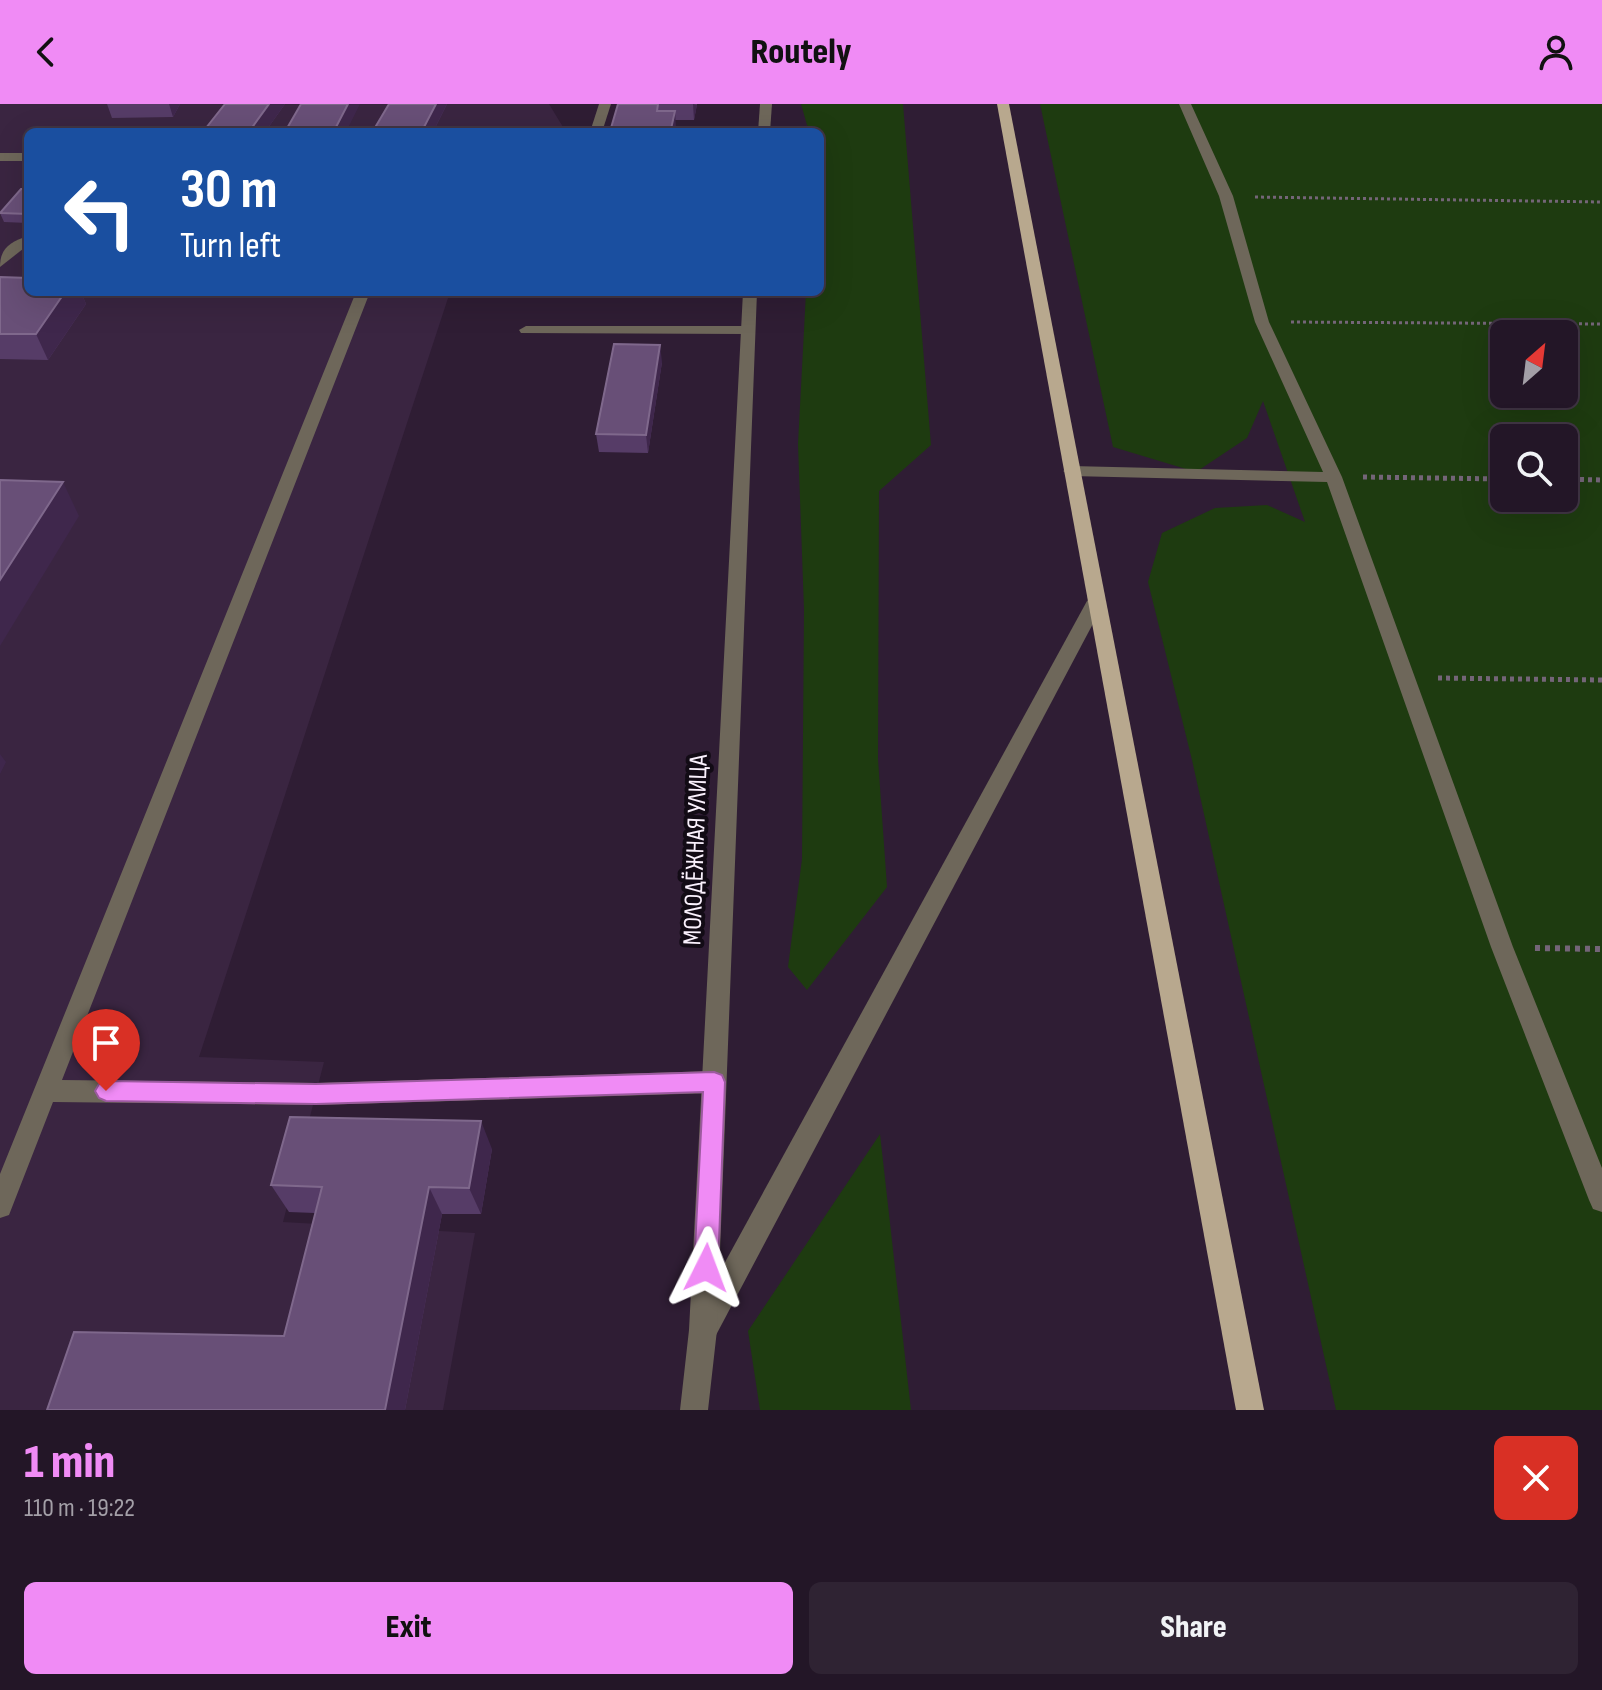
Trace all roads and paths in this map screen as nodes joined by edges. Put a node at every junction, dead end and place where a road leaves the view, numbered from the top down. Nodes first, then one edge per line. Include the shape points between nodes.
1 (605, 104) edge
2 (766, 104) edge
3 (1003, 104) edge
4 (1185, 104) edge
5 (597, 128) edge
6 (764, 128) edge
7 (0, 157) edge
8 (24, 157) edge
9 (1226, 196) junction
10 (1602, 202) edge
11 (24, 242) edge
12 (0, 263) edge
13 (361, 296) edge
14 (750, 296) edge
15 (1262, 322) junction
16 (1602, 324) edge
17 (526, 330) dead end
18 (746, 330) junction
19 (1071, 471) junction
20 (1334, 477) junction
21 (1490, 479) edge
22 (1578, 479) edge
23 (1602, 480) edge
24 (1096, 601) junction
25 (1405, 678) junction
26 (1602, 680) edge
27 (1502, 947) junction
28 (1602, 949) edge
29 (714, 1082) junction
30 (47, 1091) junction
31 (1602, 1200) edge
32 (0, 1206) edge
33 (703, 1330) junction
34 (694, 1410) edge
35 (1250, 1410) edge

1 - 5 street
2 - 6 street
3 - 19 main road
4 - 9 street
7 - 8 street
9 - 10 path
9 - 15 street
11 - 12 street
13 - 30 street
14 - 18 street, МОЛОДЁЖНАЯ УЛИЦА
15 - 16 path
15 - 20 street
17 - 18 street
18 - 29 street, МОЛОДЁЖНАЯ УЛИЦА
19 - 20 street
19 - 24 main road
20 - 21 path
20 - 25 street
22 - 23 path
24 - 33 street
24 - 35 main road
25 - 26 path
25 - 27 street
27 - 28 path
27 - 31 street
29 - 30 street via 316,1094
29 - 33 street, МОЛОДЁЖНАЯ УЛИЦА
30 - 32 street
33 - 34 street, МОЛОДЁЖНАЯ УЛИЦА

